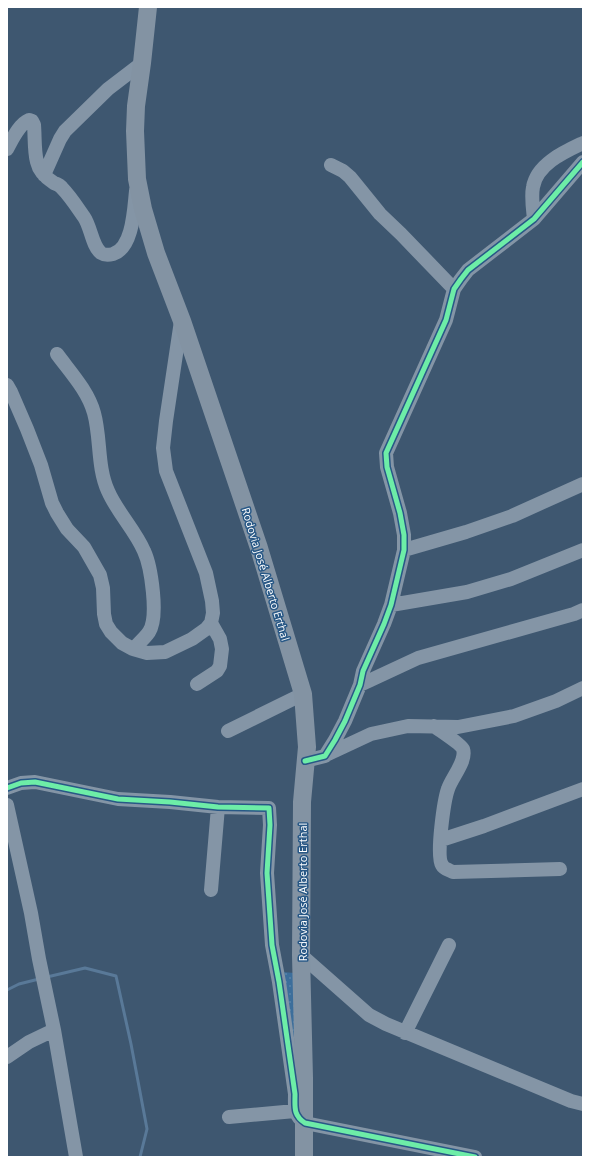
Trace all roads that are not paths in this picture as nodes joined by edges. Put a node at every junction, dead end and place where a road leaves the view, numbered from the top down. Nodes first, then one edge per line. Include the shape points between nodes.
1 (148, 7) edge
2 (142, 63) junction
3 (583, 143) edge
4 (7, 149) edge
5 (583, 162) edge
6 (332, 165) dead end
7 (44, 175) junction
8 (137, 179) junction
9 (534, 219) junction
10 (454, 289) junction
11 (182, 321) junction
12 (57, 354) dead end
13 (7, 385) edge
14 (583, 484) edge
15 (404, 550) junction
16 (583, 550) edge
17 (391, 605) junction
18 (583, 610) edge
19 (211, 622) junction
20 (133, 649) junction
21 (198, 684) dead end
22 (360, 685) junction
23 (583, 688) edge
24 (303, 694) junction
25 (434, 726) junction
26 (228, 731) dead end
27 (325, 756) junction
28 (305, 761) junction
29 (7, 788) edge
30 (583, 789) edge
31 (7, 805) edge
32 (218, 807) junction
33 (441, 840) junction
34 (560, 869) dead end
35 (211, 890) dead end
36 (449, 945) dead end
37 (301, 955) junction
38 (54, 1030) junction
39 (405, 1033) junction
40 (7, 1057) edge
41 (583, 1104) edge
42 (229, 1117) dead end
43 (300, 1117) junction
44 (76, 1157) edge
45 (304, 1157) edge
46 (475, 1157) edge

1 - 2 main road, Rodovia José Alberto Erthal
2 - 7 street via 108,89 65,132
2 - 8 main road, Rodovia José Alberto Erthal via 134,131
3 - 9 street via 559,155 544,167 535,179
4 - 7 street via 24,122 32,121 37,162
5 - 9 street
6 - 10 street via 350,177 380,214
7 - 8 street via 61,186 87,222 96,246 102,253 110,255 117,253 126,244 134,214
8 - 11 main road, Rodovia José Alberto Erthal via 156,253
9 - 10 street via 468,270
10 - 15 street via 446,320 386,454 386,466 400,513
11 - 19 street via 163,448 166,471 206,573 212,601
11 - 24 main road, Rodovia José Alberto Erthal via 259,548
12 - 20 street via 84,389 91,403 95,414 102,471 108,491 144,551 151,578 154,616 152,624 149,632
13 - 20 street via 41,464 52,503 67,529 84,547 100,575 106,624 122,643
14 - 15 street via 512,516
15 - 17 street
16 - 17 street via 511,579 467,592
17 - 22 street via 363,671
18 - 22 street via 418,658
19 - 20 street via 192,639 166,652 148,653
19 - 21 street via 220,639 220,666
22 - 27 street via 336,740
23 - 25 street via 514,716 458,727
24 - 26 street
24 - 28 main road, Rodovia José Alberto Erthal via 307,747
25 - 27 street via 408,726 371,734
25 - 33 street via 461,746 463,753 448,788 443,809
27 - 28 street
28 - 37 main road, Rodovia José Alberto Erthal via 302,802
29 - 32 street via 20,783 35,782 118,798
30 - 33 street
31 - 38 street
32 - 35 street
32 - 43 street via 269,808 267,873 272,945
33 - 34 street via 442,865 453,872
36 - 39 street
37 - 39 street via 369,1015
37 - 43 main road, Rodovia José Alberto Erthal
38 - 40 street via 29,1042
38 - 44 street
39 - 41 street
42 - 43 street
43 - 45 main road, Rodovia José Alberto Erthal
43 - 46 street

